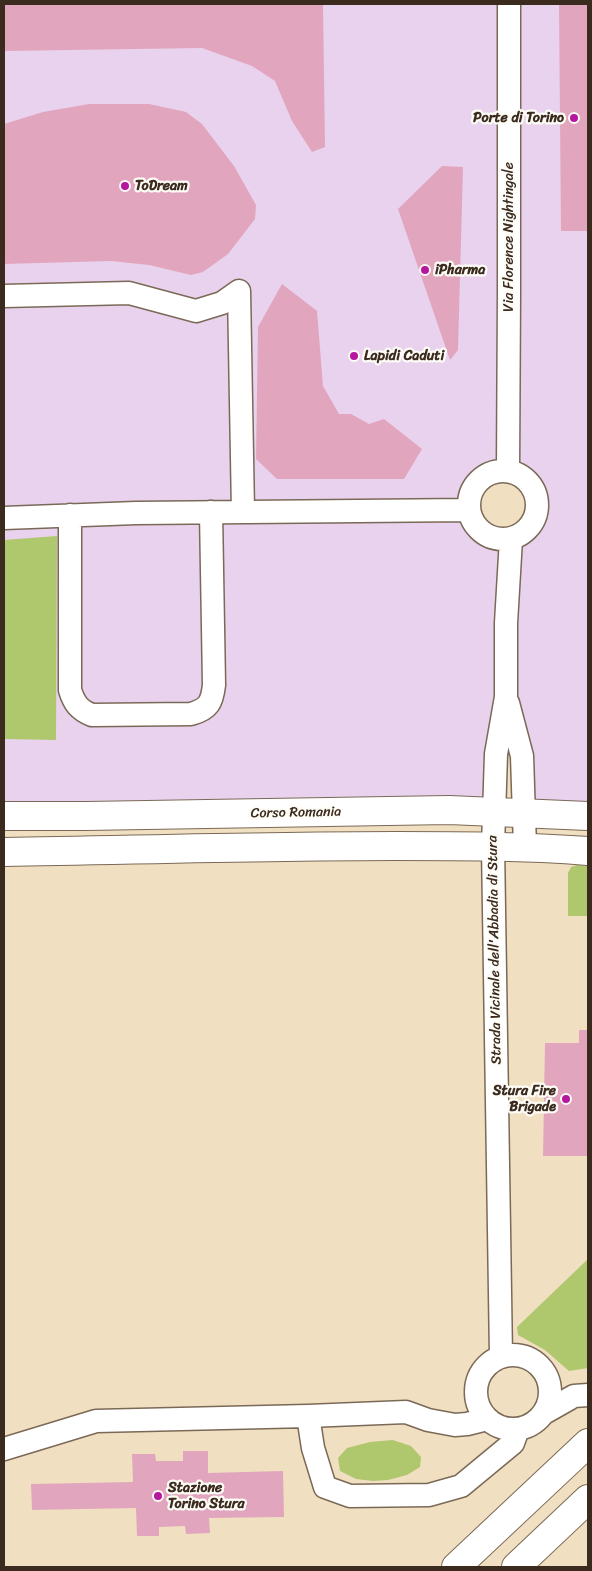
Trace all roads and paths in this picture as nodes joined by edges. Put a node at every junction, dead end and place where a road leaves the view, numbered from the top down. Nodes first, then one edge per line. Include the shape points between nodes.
1 (509, 4) edge
2 (4, 296) edge
3 (508, 471) junction
4 (469, 510) junction
5 (211, 512) junction
6 (243, 512) junction
7 (70, 515) junction
8 (4, 518) edge
9 (511, 539) junction
10 (506, 697) junction
11 (494, 812) junction
12 (524, 814) junction
13 (4, 816) edge
14 (588, 816) edge
15 (494, 846) junction
16 (525, 847) junction
17 (588, 851) edge
18 (4, 852) edge
19 (501, 1357) junction
20 (547, 1378) junction
21 (581, 1396) edge
22 (544, 1413) junction
23 (308, 1416) junction
24 (487, 1419) junction
25 (518, 1430) junction
26 (588, 1443) edge
27 (4, 1449) edge
28 (588, 1499) edge
29 (456, 1567) edge
30 (516, 1567) edge

1 - 3 street, Via Florence Nightingale
2 - 6 street via 129,293 196,311 222,303 239,291
3 - 4 street via 488,474 480,480 473,488
3 - 9 street via 527,480 538,499 532,526
4 - 6 street
4 - 9 street via 478,529 486,535
5 - 6 street
5 - 7 street
5 - 7 street via 213,698 200,712 191,714 92,715 82,711 73,700 70,690
7 - 8 street
9 - 10 street
10 - 11 street via 496,754
10 - 12 street via 522,756
11 - 12 main road, Corso Romania
11 - 13 main road, Corso Romania
11 - 15 street, Strada Vicinale dell'Abbadia di Stura
12 - 14 main road, Corso Romania
12 - 16 street
15 - 16 main road
15 - 18 main road
15 - 19 street, Strada Vicinale dell'Abbadia di Stura
16 - 17 main road
19 - 20 street via 516,1355 531,1360
19 - 24 street via 488,1365 476,1385 479,1409
20 - 21 street
20 - 22 street via 550,1396
21 - 22 street
22 - 25 street via 534,1423
23 - 24 street via 406,1412 428,1420 455,1424
23 - 25 street via 313,1448 325,1487 350,1496 429,1495 461,1486 513,1443
23 - 27 street via 96,1421
24 - 25 street via 502,1428
26 - 29 main road
28 - 30 main road

